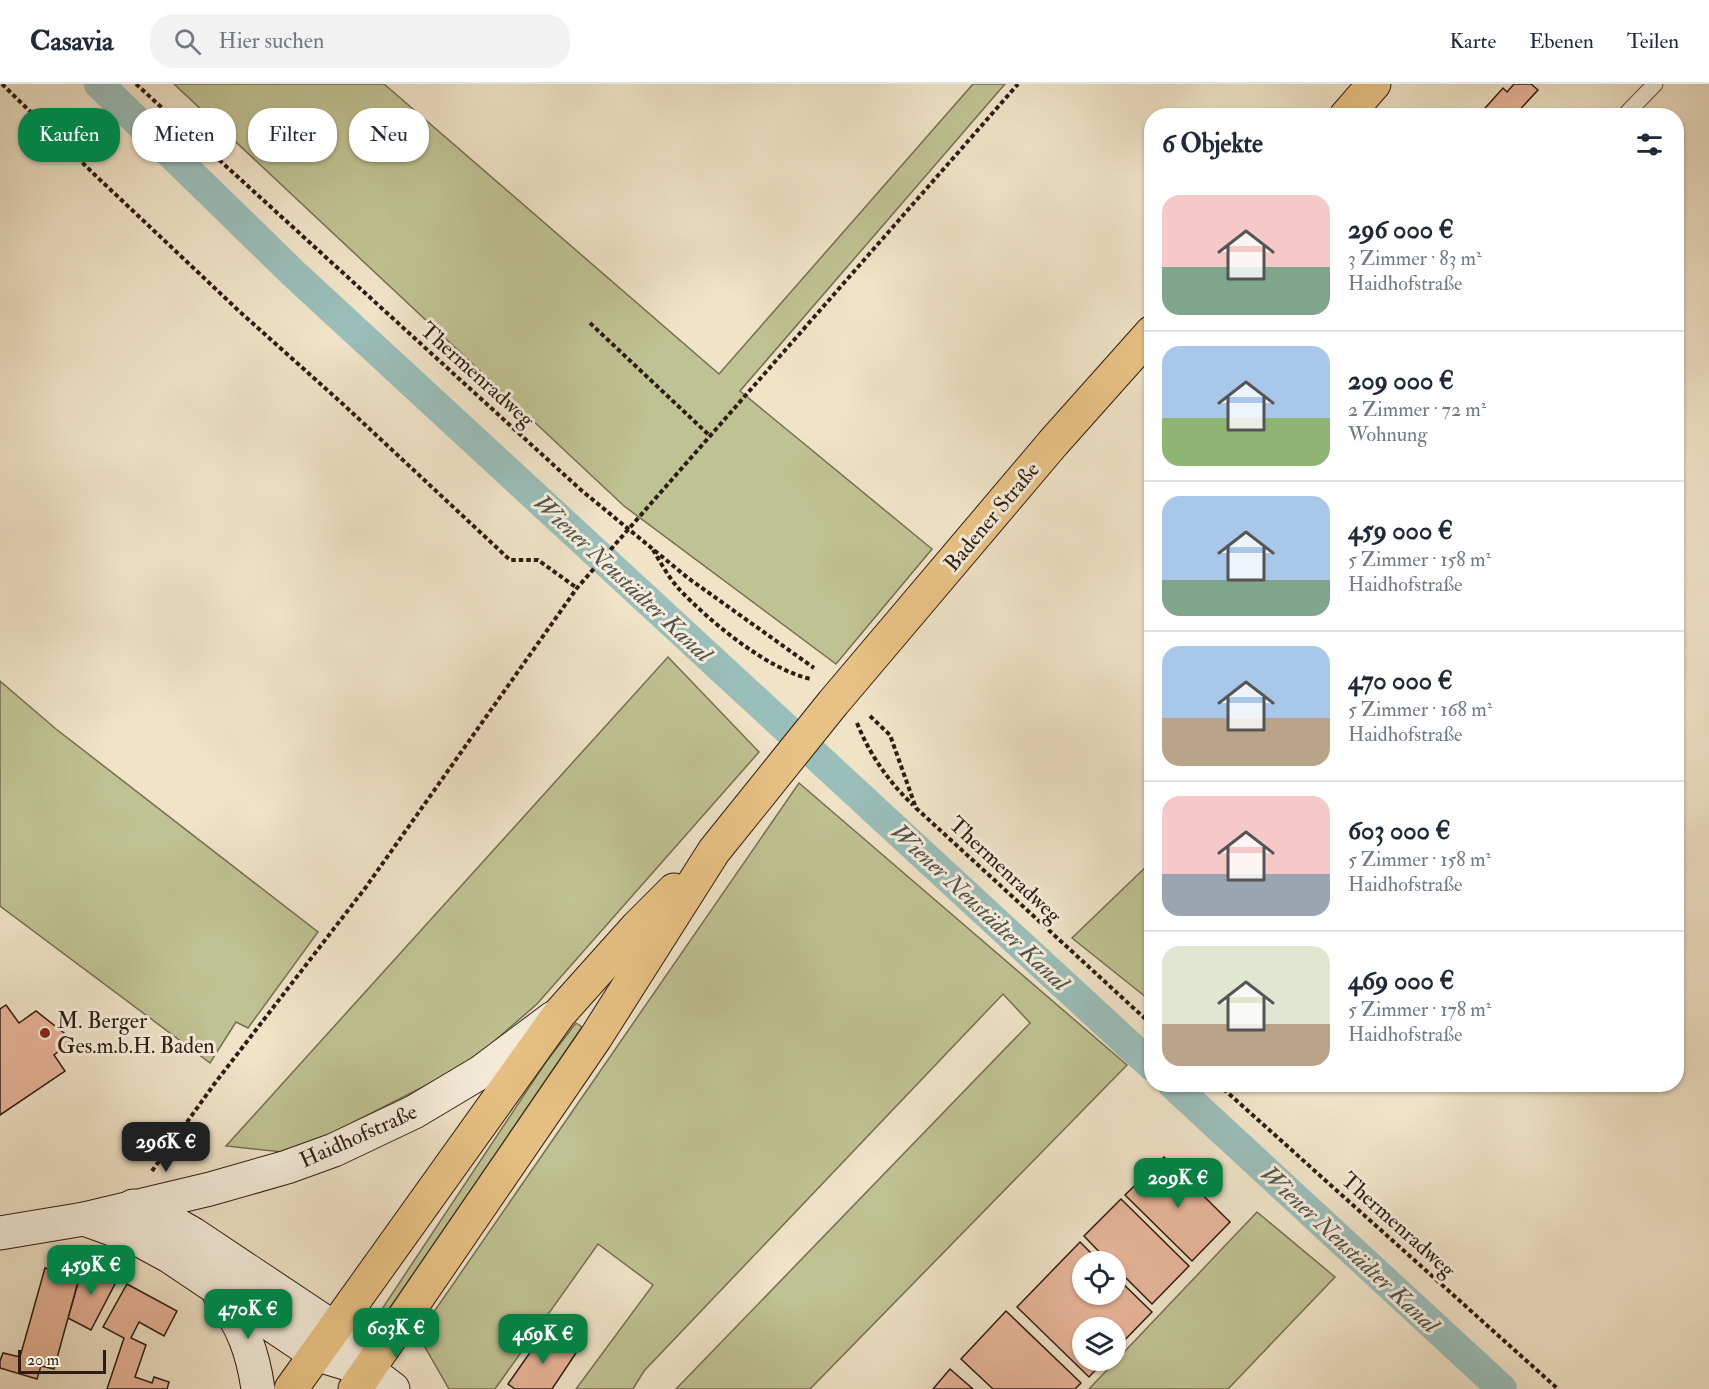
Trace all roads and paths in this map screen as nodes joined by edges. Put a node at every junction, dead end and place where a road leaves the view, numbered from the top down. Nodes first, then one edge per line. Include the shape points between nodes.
1 (2, 84) edge
2 (136, 84) edge
3 (1018, 84) edge
4 (1374, 84) edge
5 (1655, 84) edge
6 (1353, 108) edge
7 (1632, 108) edge
8 (590, 323) dead end
9 (1144, 341) edge
10 (710, 436) junction
11 (630, 528) junction
12 (651, 547) junction
13 (577, 588) junction
14 (814, 668) dead end
15 (835, 701) junction
16 (870, 716) dead end
17 (916, 807) junction
18 (714, 851) junction
19 (560, 1013) junction
20 (1144, 1018) edge
21 (1227, 1092) edge
22 (133, 1206) junction
23 (84, 1219) junction
24 (0, 1233) edge
25 (209, 1283) junction
26 (325, 1341) junction
27 (372, 1383) edge
28 (258, 1389) edge
29 (291, 1389) edge
30 (1558, 1389) edge

1 - 13 path via 230,303 510,560 538,560
2 - 11 path, Thermenradweg via 581,490
3 - 10 path
4 - 6 main road
5 - 7 lane
8 - 10 path
9 - 15 main road, Badener Straße
10 - 11 path
11 - 12 path, Thermenradweg
11 - 13 path
12 - 14 path, Thermenradweg
12 - 15 path via 677,588 730,635 782,670 814,680
13 - 22 path via 366,887 215,1083 149,1176
15 - 17 path via 854,714 879,766
15 - 18 main road, Badener Straße
16 - 17 path, Thermenradweg via 890,735
17 - 20 path, Thermenradweg
18 - 19 main road via 637,927
18 - 27 main road
19 - 22 main road, Haidhofstraße via 472,1077 414,1112 334,1149 210,1189
19 - 26 main road
21 - 30 path, Thermenradweg
22 - 23 main road, Haidhofstraße
22 - 26 main road, Haidhofstraße via 193,1234
23 - 24 main road, Haidhofstraße
23 - 25 main road, Haidhofstraße via 134,1237
25 - 26 main road, Haidhofstraße
25 - 28 main road, Haidhofstraße via 232,1311 245,1336
26 - 27 main road, Haidhofstraße
26 - 29 main road

